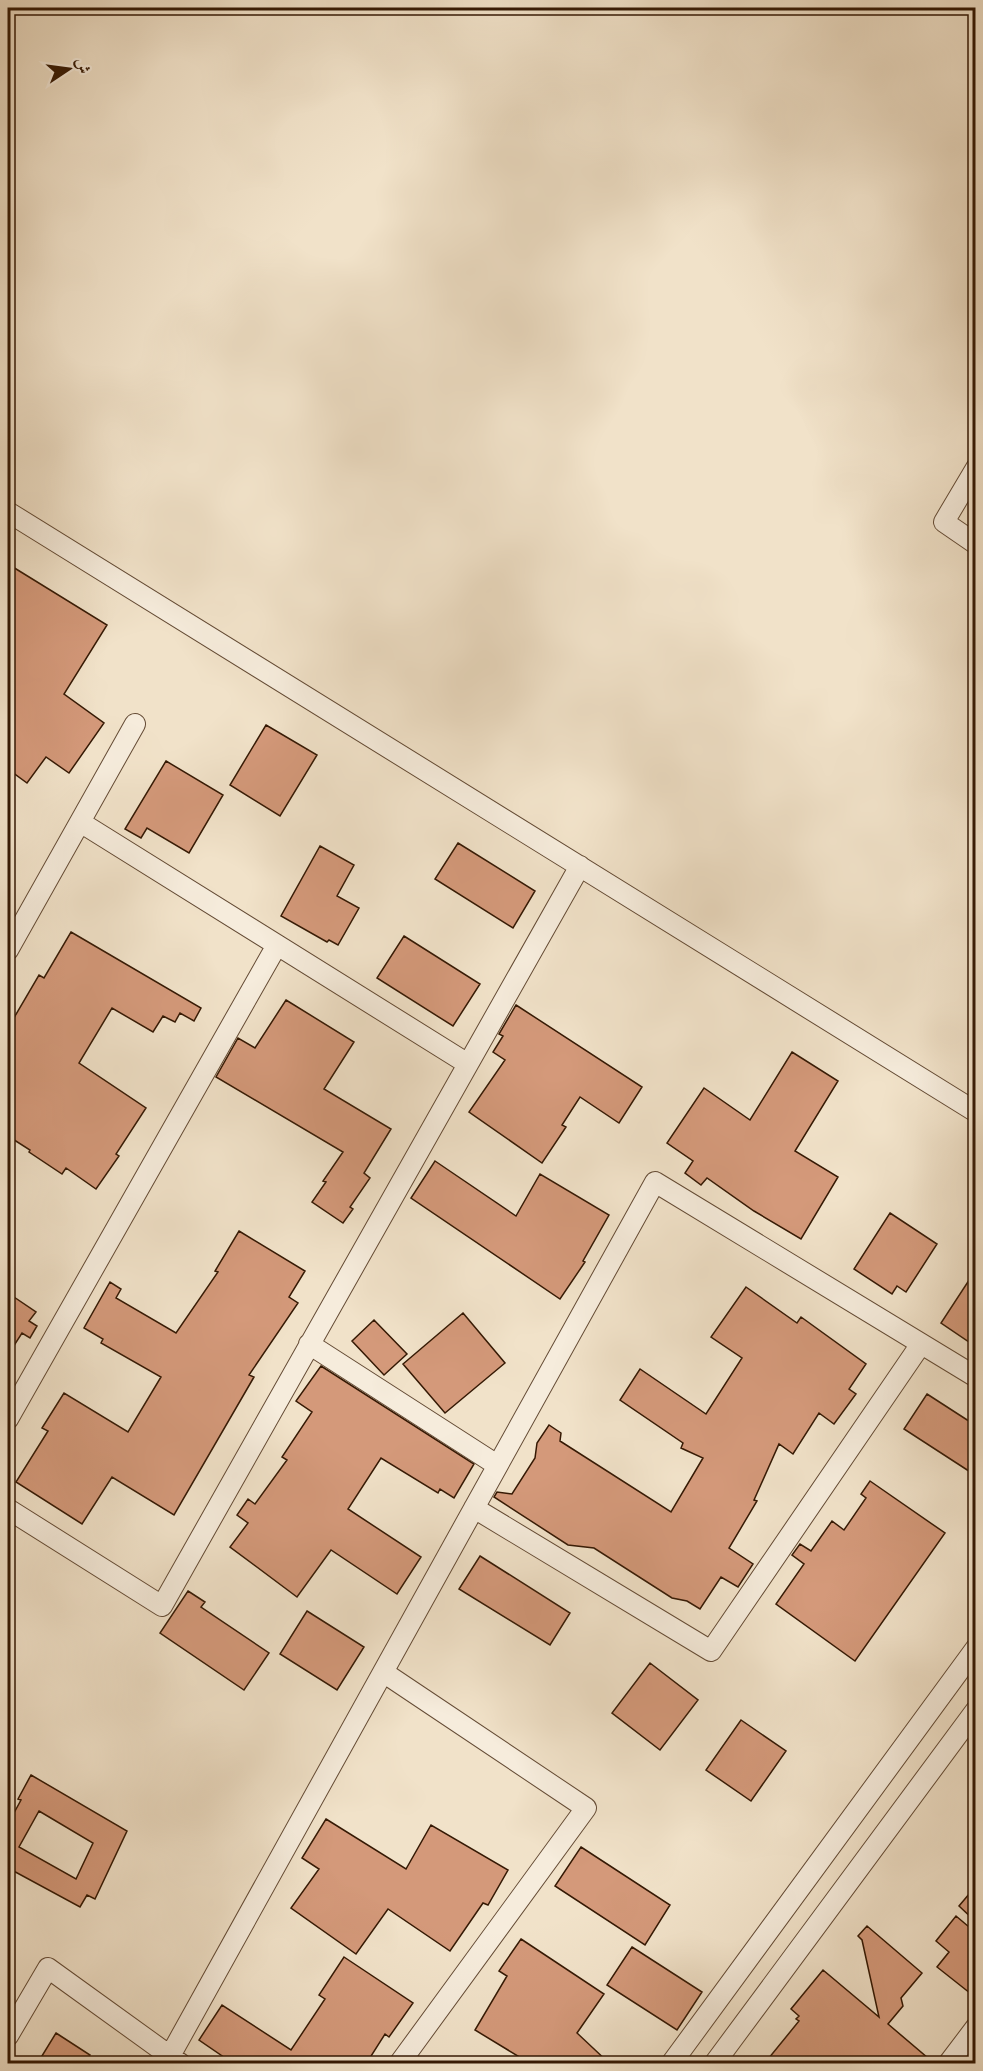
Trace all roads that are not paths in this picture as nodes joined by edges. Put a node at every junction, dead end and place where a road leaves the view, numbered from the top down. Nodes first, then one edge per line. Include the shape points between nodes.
1 (975, 468) edge
2 (8, 512) edge
3 (975, 544) edge
4 (135, 724) dead end
5 (80, 822) junction
6 (580, 867) junction
7 (277, 945) junction
8 (8, 950) edge
9 (468, 1064) junction
10 (975, 1112) edge
11 (309, 1344) junction
12 (921, 1344) junction
13 (975, 1377) edge
14 (8, 1419) edge
15 (497, 1464) junction
16 (474, 1508) junction
17 (8, 1509) edge
18 (975, 1648) edge
19 (383, 1672) junction
20 (975, 1710) edge
21 (975, 2027) edge
22 (8, 2036) edge
23 (175, 2060) edge
24 (399, 2064) edge
25 (671, 2064) edge
26 (714, 2064) edge
27 (948, 2064) edge

1 - 3 street via 944,522
2 - 6 street
4 - 5 street
5 - 7 street
5 - 8 street
6 - 9 street
6 - 10 street
7 - 9 street
7 - 14 street
9 - 11 street
11 - 15 street
11 - 17 street via 162,1606
12 - 13 street
12 - 15 street via 655,1182
12 - 16 street via 711,1651
15 - 16 street
16 - 19 street
18 - 25 street
19 - 23 street
19 - 24 street via 586,1808
20 - 26 street
21 - 27 street
22 - 23 street via 48,1968

